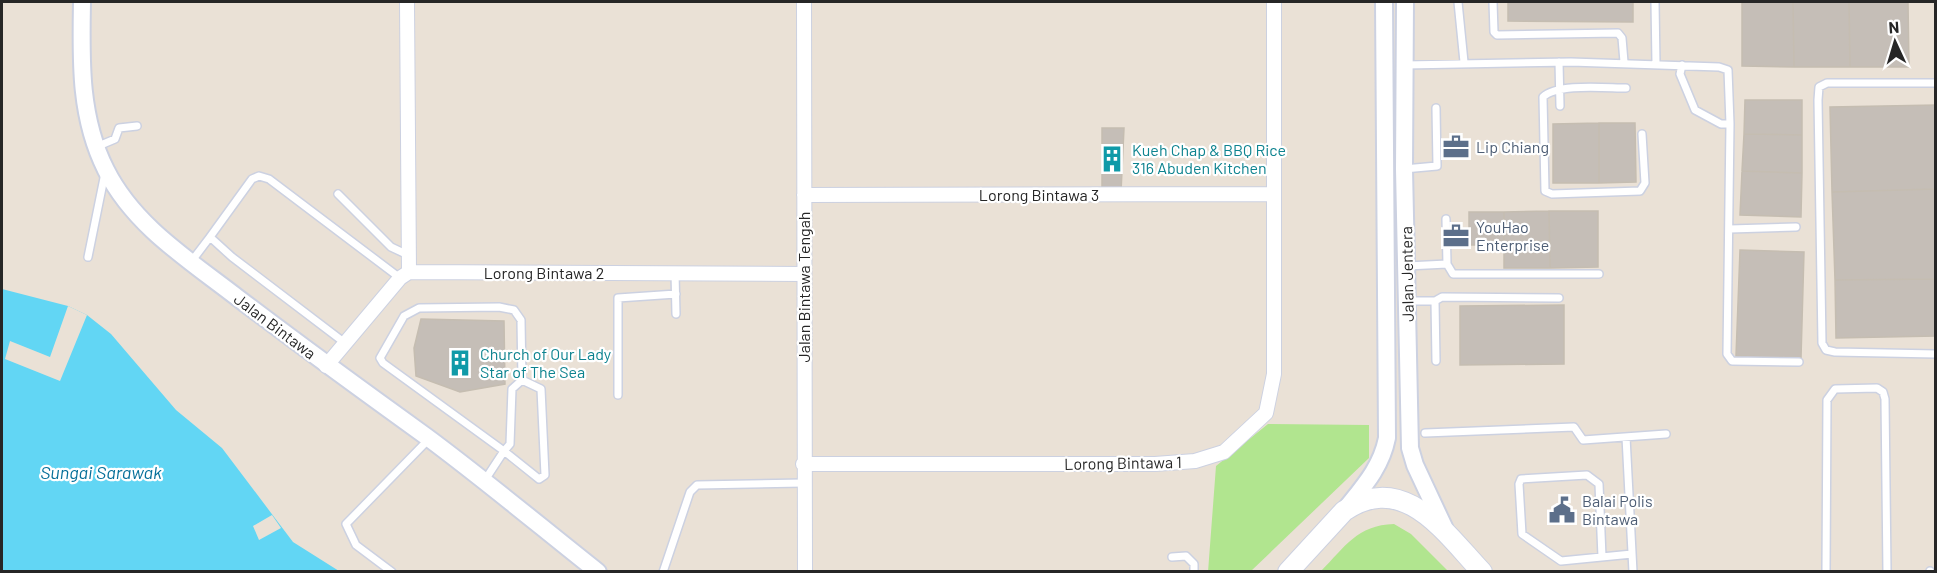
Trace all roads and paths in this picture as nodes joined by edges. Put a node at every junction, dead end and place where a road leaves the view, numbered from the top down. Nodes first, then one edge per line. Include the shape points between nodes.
1 (82, 2) edge
2 (407, 2) edge
3 (804, 2) edge
4 (1274, 2) edge
5 (1384, 2) edge
6 (1406, 2) edge
7 (1458, 2) edge
8 (1493, 2) edge
9 (1655, 2) edge
10 (1464, 62) junction
11 (1559, 62) junction
12 (1624, 62) junction
13 (1656, 64) junction
14 (1405, 65) junction
15 (1682, 65) junction
16 (1935, 83) edge
17 (1626, 88) dead end
18 (1559, 89) junction
19 (1560, 106) dead end
20 (1436, 108) dead end
21 (1730, 124) junction
22 (137, 126) dead end
23 (1642, 134) dead end
24 (96, 147) junction
25 (1404, 169) junction
26 (106, 170) junction
27 (338, 194) dead end
28 (1273, 194) junction
29 (804, 195) junction
30 (1446, 219) dead end
31 (1796, 227) dead end
32 (1730, 229) junction
33 (210, 237) junction
34 (408, 255) junction
35 (88, 257) dead end
36 (191, 262) junction
37 (1447, 264) junction
38 (1407, 266) junction
39 (675, 273) junction
40 (804, 274) junction
41 (1599, 274) dead end
42 (404, 275) junction
43 (676, 294) junction
44 (1559, 298) dead end
45 (1435, 301) junction
46 (1408, 302) junction
47 (676, 314) dead end
48 (345, 344) junction
49 (1935, 354) edge
50 (1436, 361) dead end
51 (1799, 362) dead end
52 (326, 366) junction
53 (522, 380) junction
54 (618, 395) dead end
55 (1425, 433) dead end
56 (1666, 434) dead end
57 (1626, 437) junction
58 (429, 439) junction
59 (504, 451) junction
60 (803, 464) junction
61 (483, 482) junction
62 (803, 483) junction
63 (1344, 511) junction
64 (1450, 538) junction
65 (1632, 554) junction
66 (1172, 557) dead end
67 (1602, 557) junction
68 (392, 572) edge
69 (598, 572) edge
70 (663, 572) edge
71 (805, 572) edge
72 (1194, 572) edge
73 (1288, 572) edge
74 (1482, 572) edge
75 (1633, 572) edge
76 (1826, 572) edge
77 (1887, 572) edge

1 - 24 street, Jalan Bintawa via 80,68
2 - 34 street
3 - 29 street, Jalan Bintawa Tengah
4 - 28 street, Lorong Bintawa 1
5 - 63 street, Jalan Jentera via 1387,438 1376,470
6 - 14 street, Jalan Jentera
7 - 10 lane
8 - 12 lane via 1497,35 1618,33
9 - 13 lane
10 - 11 lane
10 - 14 lane
11 - 12 lane
11 - 18 lane
12 - 13 lane
13 - 15 lane
14 - 25 street, Jalan Jentera
15 - 21 lane via 1680,74 1695,110 1721,124
15 - 21 lane via 1728,70
16 - 49 lane via 1827,83 1819,87 1818,100 1822,343 1826,350 1835,352
17 - 18 lane
18 - 19 lane
18 - 23 lane via 1548,92 1543,102 1545,191 1640,191 1645,183
20 - 25 lane via 1437,166
21 - 32 lane
22 - 24 lane via 119,128 115,140
24 - 26 street, Jalan Bintawa
25 - 38 street, Jalan Jentera
26 - 35 lane
26 - 36 street, Jalan Bintawa via 125,202 154,234
27 - 34 lane via 391,247
28 - 29 street, Lorong Bintawa 3
28 - 60 street, Lorong Bintawa 1 via 1274,374 1266,413 1224,452 1195,461 1155,464
29 - 40 street, Jalan Bintawa Tengah
30 - 37 lane
31 - 32 lane
32 - 51 lane via 1727,354 1732,361
33 - 36 lane
33 - 42 lane via 252,179 259,176 269,179
33 - 48 lane
34 - 42 street
36 - 52 street, Jalan Bintawa
37 - 38 lane
37 - 41 lane via 1453,274 1461,275
38 - 46 street, Jalan Jentera
39 - 40 street, Lorong Bintawa 2
39 - 42 street, Lorong Bintawa 2
39 - 43 lane
40 - 60 street, Jalan Bintawa Tengah
42 - 48 street
43 - 47 lane
43 - 54 lane via 618,298
44 - 45 lane via 1442,297
45 - 46 lane
45 - 50 lane
46 - 64 street, Jalan Jentera via 1410,448
48 - 52 street
52 - 58 street, Jalan Bintawa
53 - 59 lane via 512,389 510,444
53 - 59 lane via 541,389 544,478 539,479
53 - 59 lane via 521,320 514,310 499,307 419,308 404,316 381,354 383,363
55 - 57 lane via 1574,427 1583,440
56 - 57 lane
57 - 65 lane
58 - 61 street, Jalan Bintawa
58 - 68 lane via 346,524 356,545
59 - 61 lane
60 - 62 street, Jalan Bintawa Tengah
61 - 69 street, Jalan Bintawa
62 - 70 lane via 697,485 690,492
62 - 71 street, Jalan Bintawa Tengah
63 - 64 main road via 1369,500 1404,501 1422,509
63 - 73 main road
64 - 74 main road
65 - 67 lane
65 - 75 lane
66 - 72 lane via 1186,556 1194,564
67 - 67 lane via 1561,561 1526,538 1522,534 1521,479 1587,475 1595,478 1599,484
76 - 77 lane via 1827,400 1835,388 1877,388 1885,399

